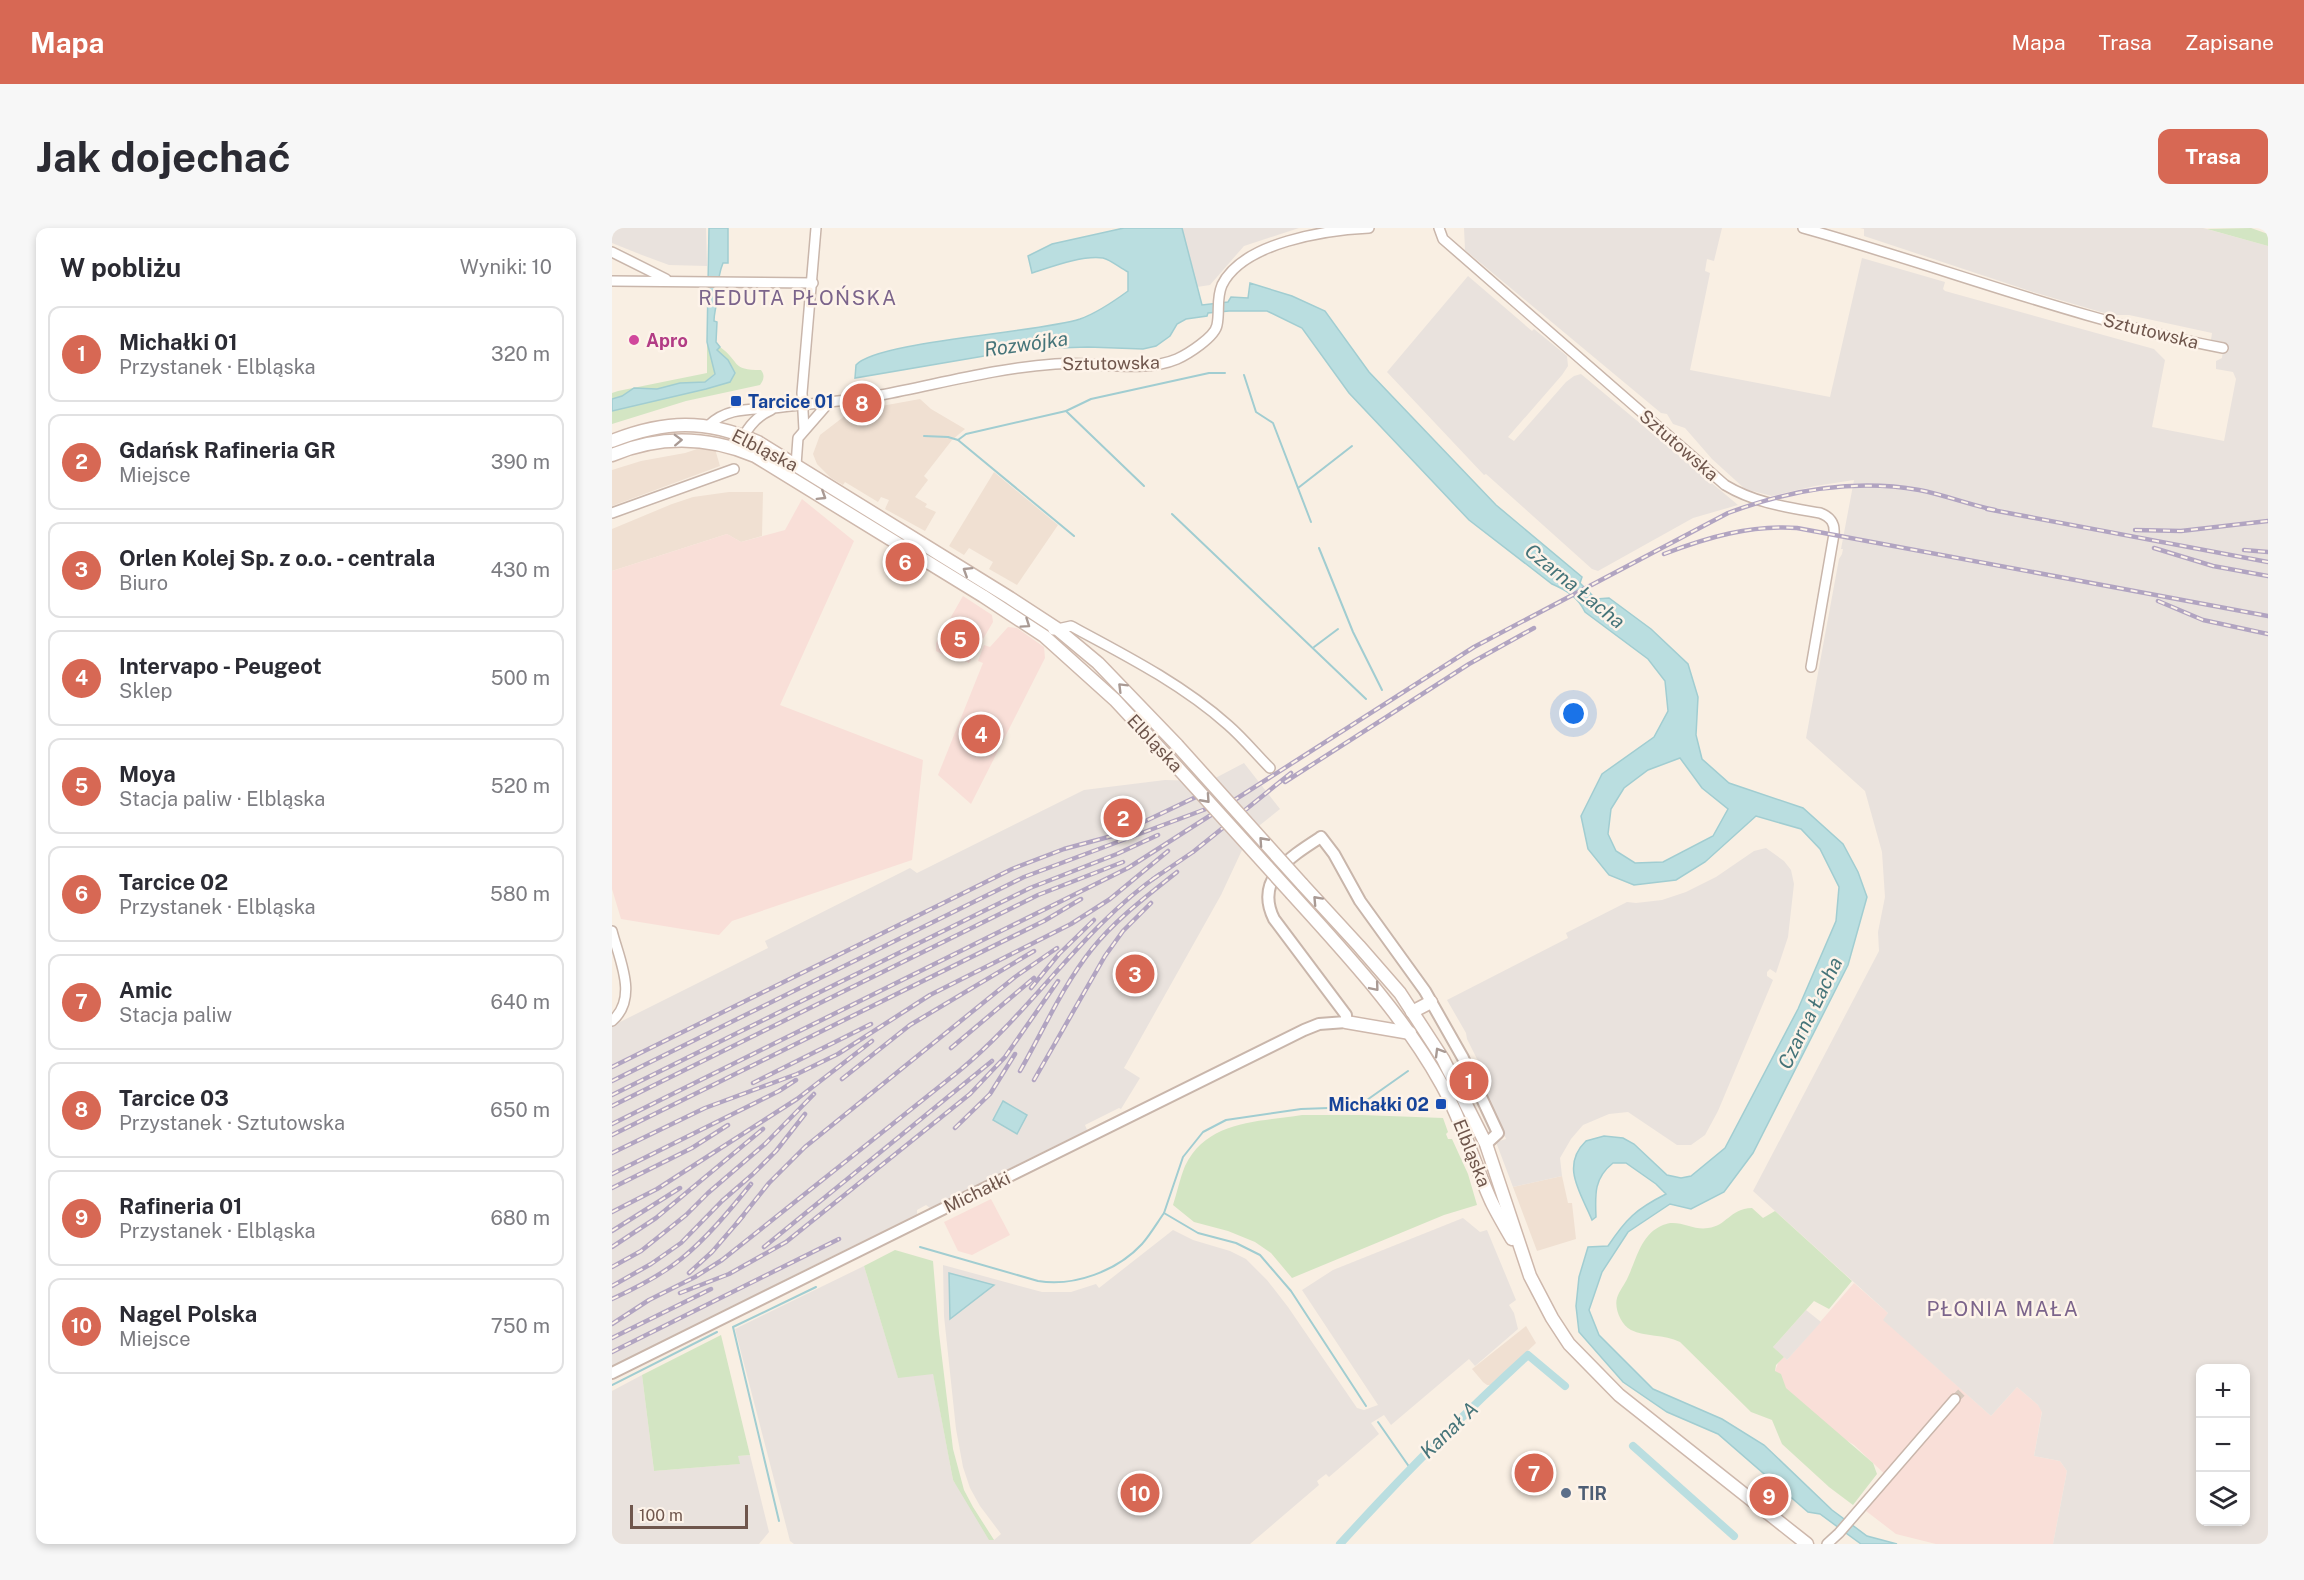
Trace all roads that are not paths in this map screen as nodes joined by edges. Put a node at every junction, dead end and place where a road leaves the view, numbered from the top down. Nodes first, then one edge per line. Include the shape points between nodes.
1 (816, 228) edge
2 (1369, 228) edge
3 (1439, 228) edge
4 (1803, 228) edge
5 (612, 252) edge
6 (612, 281) edge
7 (670, 281) junction
8 (813, 283) junction
9 (2223, 348) dead end
10 (826, 402) junction
11 (802, 405) junction
12 (776, 408) junction
13 (710, 425) junction
14 (804, 430) junction
15 (744, 435) junction
16 (612, 441) edge
17 (737, 448) junction
18 (612, 455) edge
19 (796, 465) junction
20 (734, 469) dead end
21 (612, 513) edge
22 (1056, 628) junction
23 (1044, 636) junction
24 (1811, 667) dead end
25 (1270, 768) dead end
26 (612, 931) edge
27 (1431, 1002) junction
28 (1392, 1009) junction
29 (1412, 1012) junction
30 (612, 1021) edge
31 (1346, 1022) junction
32 (1380, 1028) junction
33 (1410, 1033) junction
34 (1486, 1144) junction
35 (1524, 1261) junction
36 (612, 1373) edge
37 (1955, 1400) tunnel mouth
38 (1807, 1544) edge
39 (1827, 1544) edge

1 - 8 street
2 - 10 street, Sztutowska via 1335,230 1291,240 1232,271 1218,297 1217,327 1204,341 1167,363 1030,366
3 - 24 street, Sztutowska via 1443,238 1725,485 1760,502 1820,513 1832,521 1834,534
4 - 9 street, Sztutowska via 2122,325
5 - 7 street
6 - 7 street
7 - 8 street
8 - 11 street
10 - 11 street, Sztutowska
10 - 14 street
11 - 12 street, Sztutowska
11 - 14 street
12 - 13 street, Sztutowska via 737,410
12 - 15 street, Sztutowska via 760,415
13 - 15 main road, Elbląska
13 - 16 main road, Elbląska via 671,425
14 - 19 street via 798,438
15 - 17 street, Sztutowska
15 - 19 main road, Elbląska
18 -> 17 main road, Elbląska via 641,444 675,440
17 -> 23 main road, Elbląska via 772,465
22 -> 19 main road, Elbląska
20 - 21 street
22 - 23 street
22 - 25 street, Elbląska via 1071,626 1165,679 1227,725
29 -> 22 main road, Elbląska, bridge via 1359,946 1177,745 1105,670
23 -> 28 main road, Elbląska, bridge via 1115,700
26 - 30 street via 627,995 623,1009
27 - 29 main road
27 - 31 street, Elbląska via 1360,901 1321,837 1273,876 1268,904 1274,919 1346,1015
27 - 34 street, Elbląska via 1498,1133
28 - 32 main road
28 - 33 main road, Elbląska
34 -> 29 main road, Elbląska via 1443,1059
31 - 32 main road
31 - 36 street, Michałki via 1319,1024 1304,1030
32 - 33 main road
33 - 35 main road, Elbląska via 1449,1100 1492,1203
34 - 35 main road, Elbląska
35 - 38 main road, Elbląska via 1538,1292 1579,1356 1618,1395
37 - 39 street

